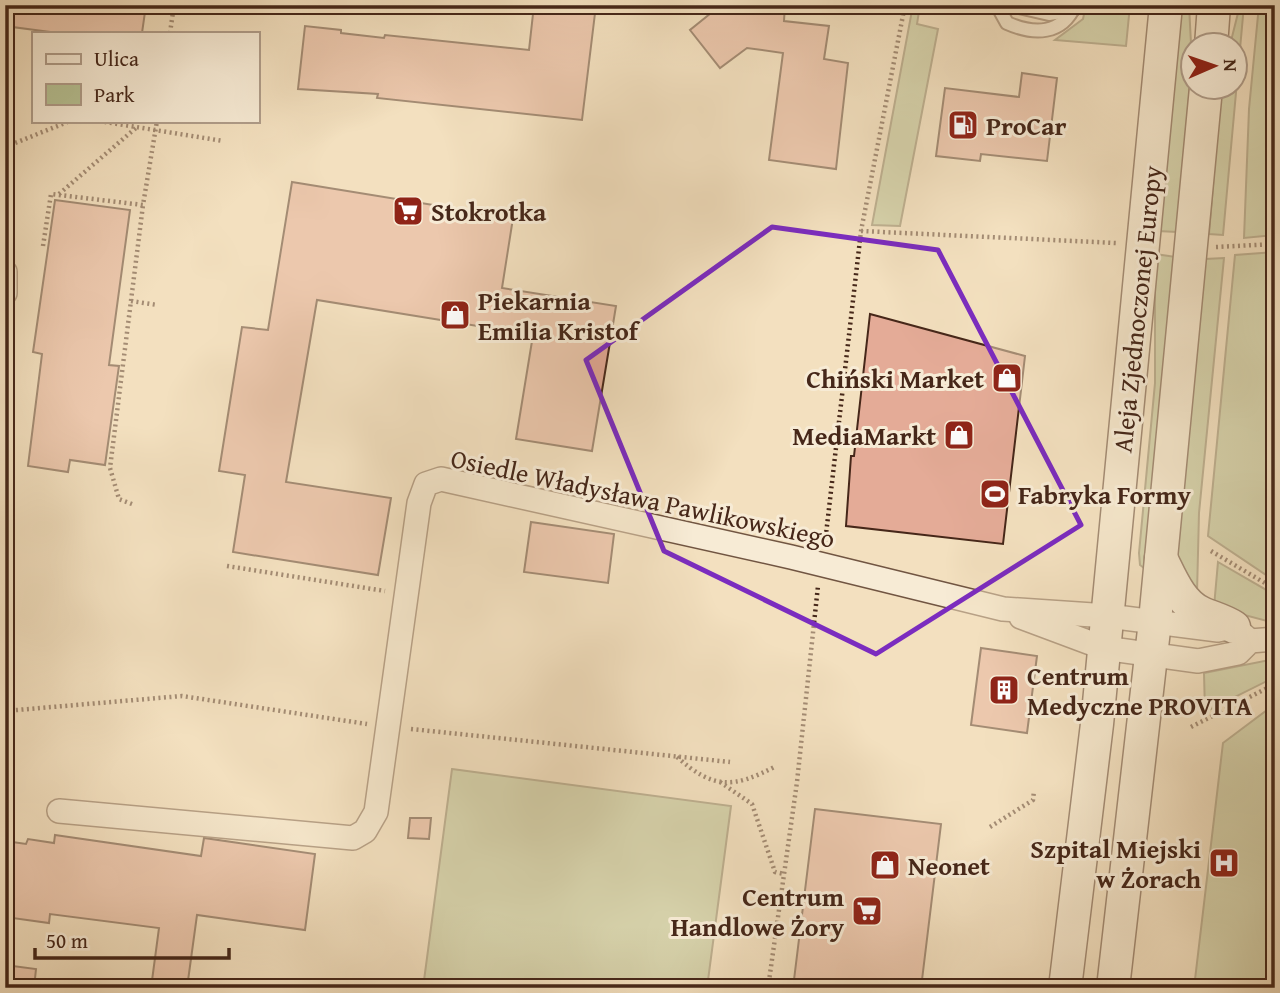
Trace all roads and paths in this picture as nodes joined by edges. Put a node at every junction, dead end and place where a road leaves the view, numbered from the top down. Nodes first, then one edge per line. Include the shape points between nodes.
1 (174, 5) edge
2 (905, 5) edge
3 (997, 5) edge
4 (1010, 5) edge
5 (1166, 5) edge
6 (1214, 5) edge
7 (1074, 8) edge
8 (170, 32) edge
9 (1211, 32) edge
10 (1205, 102) edge
11 (68, 122) edge
12 (106, 122) edge
13 (157, 122) edge
14 (138, 127) junction
15 (155, 130) junction
16 (223, 141) dead end
17 (5, 147) edge
18 (59, 194) junction
19 (143, 205) junction
20 (860, 232) junction
21 (1124, 243) dead end
22 (1275, 244) edge
23 (43, 246) dead end
24 (1209, 248) dead end
25 (5, 272) edge
26 (5, 293) edge
27 (131, 301) junction
28 (157, 305) dead end
29 (132, 504) dead end
30 (1211, 551) dead end
31 (1161, 558) junction
32 (822, 564) junction
33 (227, 566) dead end
34 (1275, 589) edge
35 (407, 594) junction
36 (1003, 609) junction
37 (1108, 616) junction
38 (1155, 621) junction
39 (1242, 634) junction
40 (1275, 639) edge
41 (1104, 648) junction
42 (1151, 653) junction
43 (1275, 684) edge
44 (5, 711) edge
45 (388, 727) junction
46 (1191, 727) dead end
47 (676, 756) junction
48 (730, 762) dead end
49 (776, 766) dead end
50 (720, 782) junction
51 (1034, 791) dead end
52 (59, 811) dead end
53 (990, 827) dead end
54 (784, 874) junction
55 (1069, 957) junction
56 (768, 988) edge
57 (1049, 988) edge
58 (1065, 988) edge
59 (1113, 988) edge

1 - 8 path
2 - 20 path
3 - 7 lane via 1007,23 1042,31 1063,23
4 - 7 lane via 1049,14
5 - 37 main road, Aleja Zjednoczonej Europy
6 - 9 main road
10 - 31 main road, Aleja Zjednoczonej Europy
11 - 17 path
12 - 14 path
13 - 15 path
14 - 15 path
14 - 18 path
15 - 16 path
15 - 19 path
18 - 19 path
18 - 23 path via 51,194
19 - 27 path
20 - 21 path
20 - 32 path
22 - 24 path
25 - 26 street
27 - 28 path
27 - 29 path via 110,468 119,499
30 - 34 path
31 - 38 main road, Aleja Zjednoczonej Europy
31 - 39 main road via 1187,601
32 - 35 street, Osiedle Władysława Pawlikowskiego via 442,479 426,484 419,503
32 - 36 street, Osiedle Władysława Pawlikowskiego
32 - 54 path
33 - 35 path
35 - 45 street, Osiedle Władysława Pawlikowskiego
36 - 37 street, Osiedle Władysława Pawlikowskiego
36 - 41 street, Osiedle Władysława Pawlikowskiego
37 - 38 street, Osiedle Władysława Pawlikowskiego
37 - 41 main road, Aleja Zjednoczonej Europy
38 - 39 street, Osiedle Władysława Pawlikowskiego
38 - 42 main road, Aleja Zjednoczonej Europy
39 - 40 street, Osiedle Władysława Pawlikowskiego
39 - 42 street, Osiedle Władysława Pawlikowskiego via 1238,653 1198,661
41 - 42 street, Osiedle Władysława Pawlikowskiego
41 - 55 main road, Aleja Zjednoczonej Europy
42 - 59 main road, Aleja Zjednoczonej Europy
43 - 46 path
44 - 45 path via 182,696
45 - 47 path
45 - 52 street, Osiedle Władysława Pawlikowskiego via 376,812 365,831 353,838
47 - 48 path
47 - 50 path via 699,777
49 - 50 path via 753,778
50 - 54 path via 752,804 775,872
51 - 53 path via 1032,800
54 - 56 path
55 - 57 lane
55 - 58 main road, Aleja Zjednoczonej Europy

